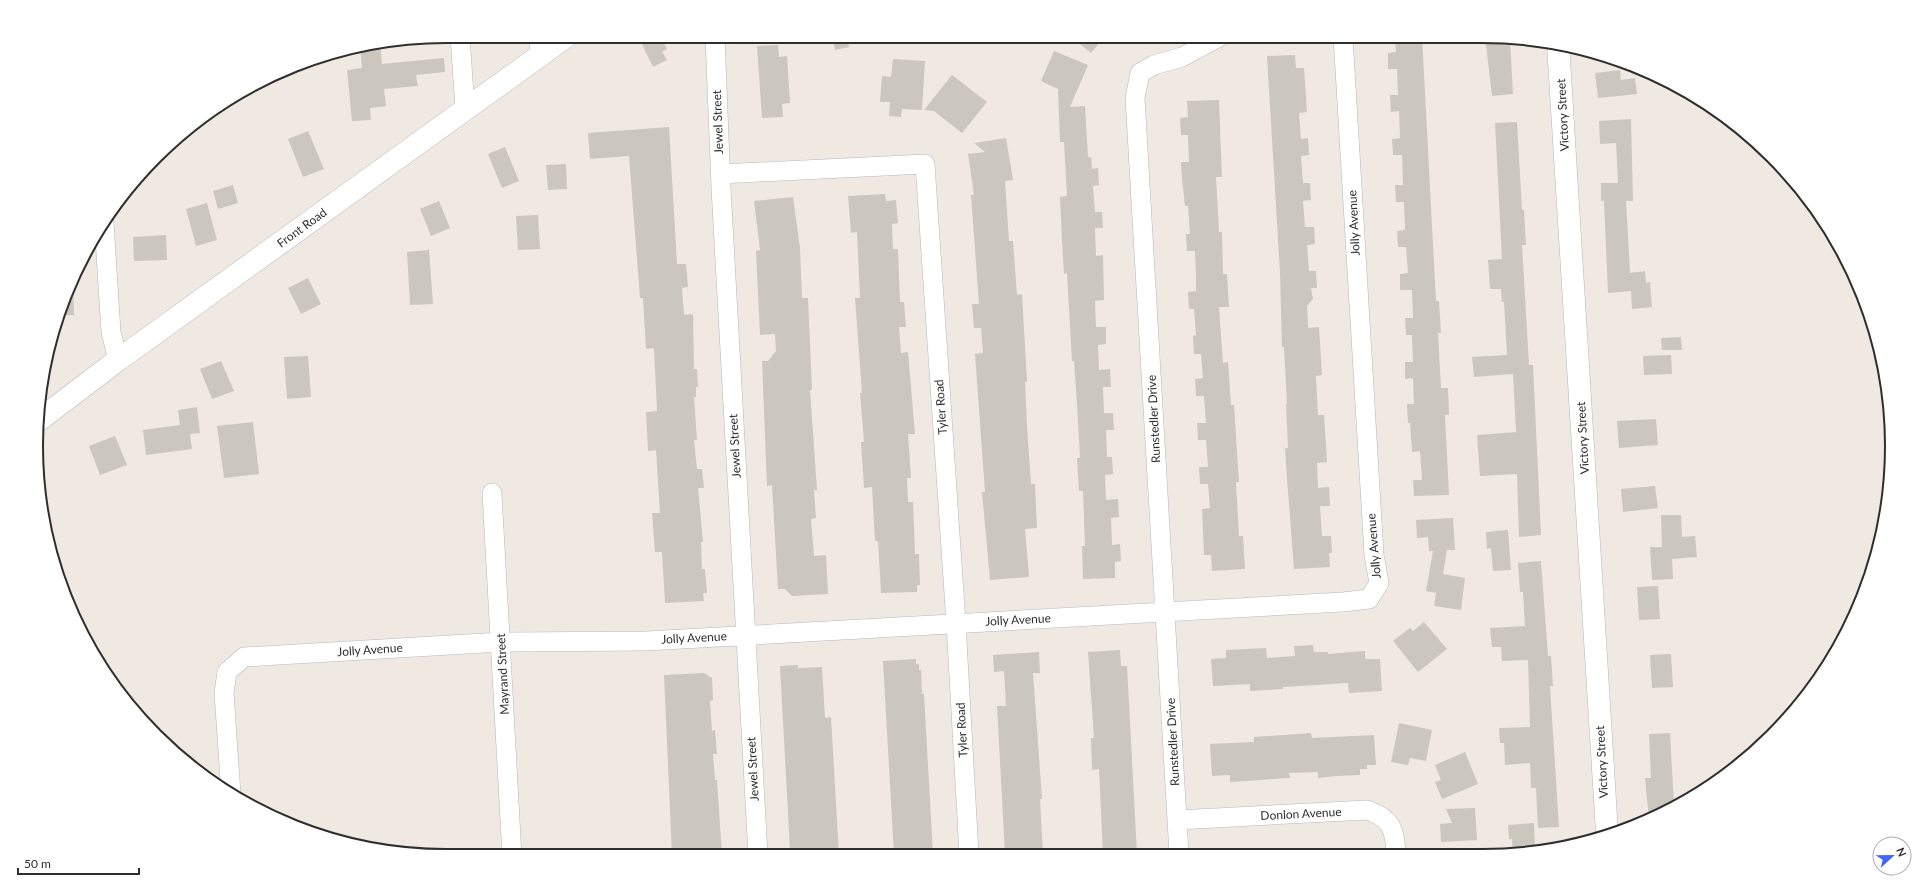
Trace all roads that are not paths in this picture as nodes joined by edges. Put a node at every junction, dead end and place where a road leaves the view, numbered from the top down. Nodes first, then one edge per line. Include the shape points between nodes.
1 (460, 43) edge
2 (715, 43) edge
3 (1208, 43) edge
4 (1343, 43) edge
5 (540, 45) edge
6 (1558, 51) edge
7 (464, 109) junction
8 (720, 174) junction
9 (105, 232) edge
10 (118, 360) junction
11 (44, 416) edge
12 (492, 493) dead end
13 (1166, 611) junction
14 (956, 623) junction
15 (746, 635) junction
16 (501, 642) junction
17 (230, 786) edge
18 (1177, 820) junction
19 (1607, 829) edge
20 (512, 849) edge
21 (758, 849) edge
22 (969, 849) edge
23 (1179, 849) edge
24 (1396, 849) edge

1 - 7 street
2 - 8 street, Jewel Street
3 - 13 street, Runstedler Drive via 1182,57 1154,65 1140,73 1136,98
4 - 13 street, Jolly Avenue via 1374,555 1378,583 1369,599
5 - 7 street, Front Road
6 - 19 street, Victory Street
7 - 10 street, Front Road via 422,142
8 - 14 street, Tyler Road via 925,164
8 - 15 street, Jewel Street
9 - 10 street via 111,332
10 - 11 street, Front Road
12 - 16 street, Mayrand Street
13 - 14 street, Jolly Avenue
13 - 18 street, Runstedler Drive
14 - 15 street, Jolly Avenue
14 - 22 street, Tyler Road
15 - 16 street, Jolly Avenue via 641,641
15 - 21 street, Jewel Street
16 - 17 street, Jolly Avenue via 244,657 227,672 224,693
16 - 20 street, Mayrand Street
18 - 23 street, Runstedler Drive
18 - 24 street, Donlon Avenue via 1367,810 1380,814 1391,825 1396,837

